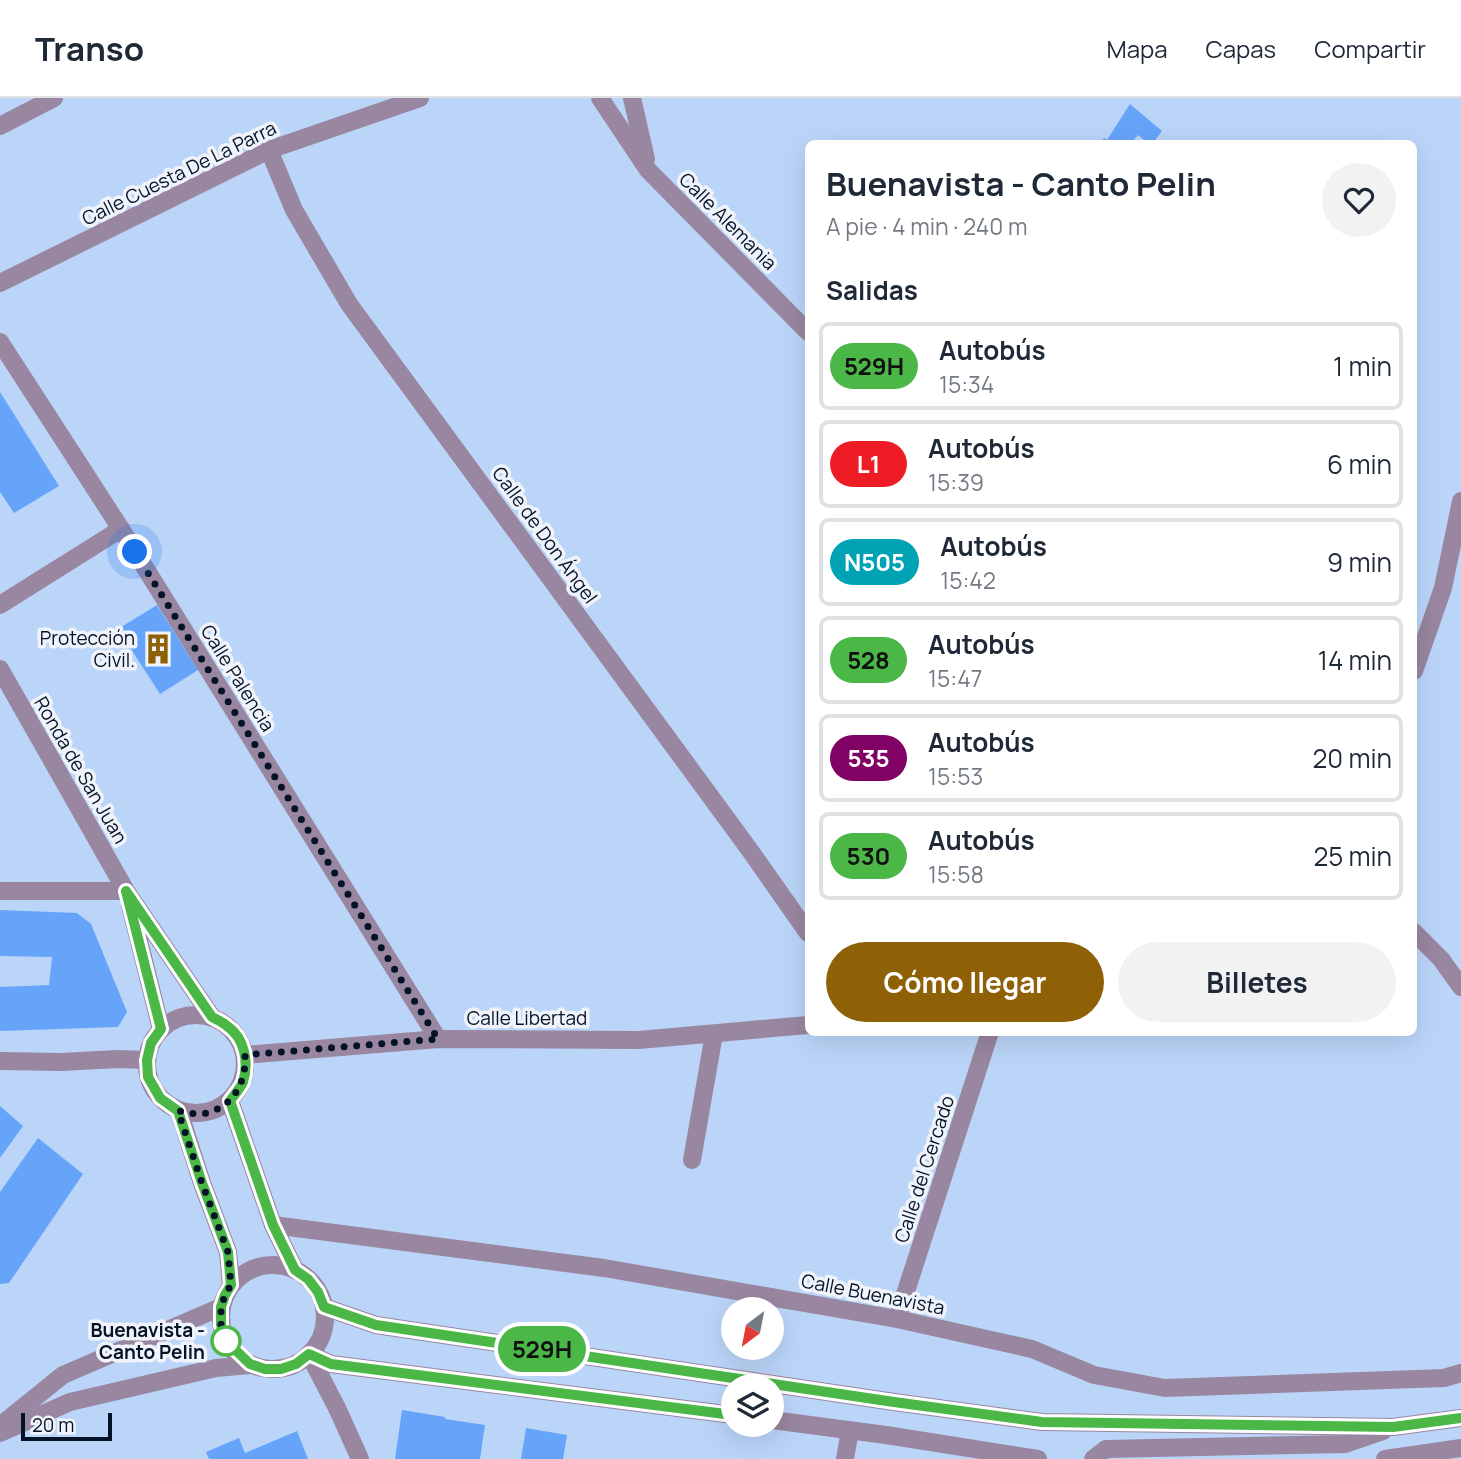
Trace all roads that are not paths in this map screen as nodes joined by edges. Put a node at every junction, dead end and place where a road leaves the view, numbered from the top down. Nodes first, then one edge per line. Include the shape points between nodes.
1 (54, 98) edge
2 (420, 98) edge
3 (600, 98) edge
4 (632, 98) edge
5 (0, 126) edge
6 (269, 150) junction
7 (648, 170) junction
8 (0, 283) edge
9 (805, 329) edge
10 (0, 342) edge
11 (1461, 501) edge
12 (121, 529) junction
13 (0, 605) edge
14 (1417, 662) edge
15 (0, 670) edge
16 (0, 891) edge
17 (126, 891) junction
18 (805, 929) edge
19 (1417, 935) edge
20 (1461, 987) edge
21 (212, 1017) junction
22 (805, 1025) edge
23 (161, 1029) junction
24 (714, 1034) junction
25 (989, 1036) edge
26 (438, 1039) junction
27 (245, 1055) junction
28 (147, 1060) junction
29 (0, 1061) edge
30 (230, 1101) junction
31 (178, 1111) junction
32 (692, 1160) dead end
33 (273, 1225) junction
34 (295, 1270) junction
35 (231, 1285) junction
36 (221, 1307) junction
37 (324, 1307) junction
38 (897, 1319) junction
39 (309, 1354) junction
40 (250, 1364) junction
41 (1461, 1373) edge
42 (721, 1413) edge
43 (1461, 1418) edge
44 (784, 1422) edge
45 (0, 1426) edge
46 (1393, 1427) junction
47 (850, 1430) junction
48 (0, 1433) edge
49 (1461, 1448) edge
50 (360, 1459) edge
51 (845, 1459) edge
52 (1038, 1459) edge
53 (1093, 1459) edge
54 (1385, 1459) edge

1 - 5 street
2 - 6 street, Calle Cuesta De La Parra
3 - 7 street, Calle Alemania
4 - 7 street
6 - 8 street, Calle Cuesta De La Parra
6 - 18 street, Calle de Don Ángel via 295,210 349,304
7 - 9 street, Calle Alemania
10 - 12 street, Calle Palencia
11 - 14 street via 1443,588
12 - 13 street
12 - 26 street, Calle Palencia
15 - 17 street, Ronda de San Juan
16 - 17 street
17 - 21 street, Ronda de San Juan
17 - 23 street, Ronda de San Juan
19 - 20 street
21 - 23 street via 195,1014
21 - 27 street, Ronda de San Juan via 229,1027
22 - 24 street, Calle Libertad
23 - 28 street
24 - 26 street, Calle Libertad via 639,1040
24 - 32 street
25 - 38 street, Calle del Cercado
26 - 27 street, Calle Libertad
27 - 30 street via 242,1085
28 - 29 street
28 - 31 street via 148,1077 160,1098
30 - 31 street via 199,1114
30 - 33 street
31 - 35 street via 228,1252
33 - 34 street
33 - 38 street, Calle Buenavista via 604,1268
34 - 35 street via 261,1266
34 - 37 street via 308,1279
35 - 36 street
36 - 40 street via 226,1341
36 - 45 street via 63,1375
37 - 39 street via 323,1331
37 - 46 street via 376,1325 1042,1422
38 - 41 street, Calle Buenavista via 1032,1349 1094,1375 1165,1388 1444,1378
39 - 40 street via 281,1369
39 - 42 street via 331,1364
39 - 50 street
40 - 48 street via 71,1402
43 - 46 street
44 - 47 street
46 - 53 street via 1345,1444 1107,1449
47 - 51 street
47 - 52 street
49 - 54 street

